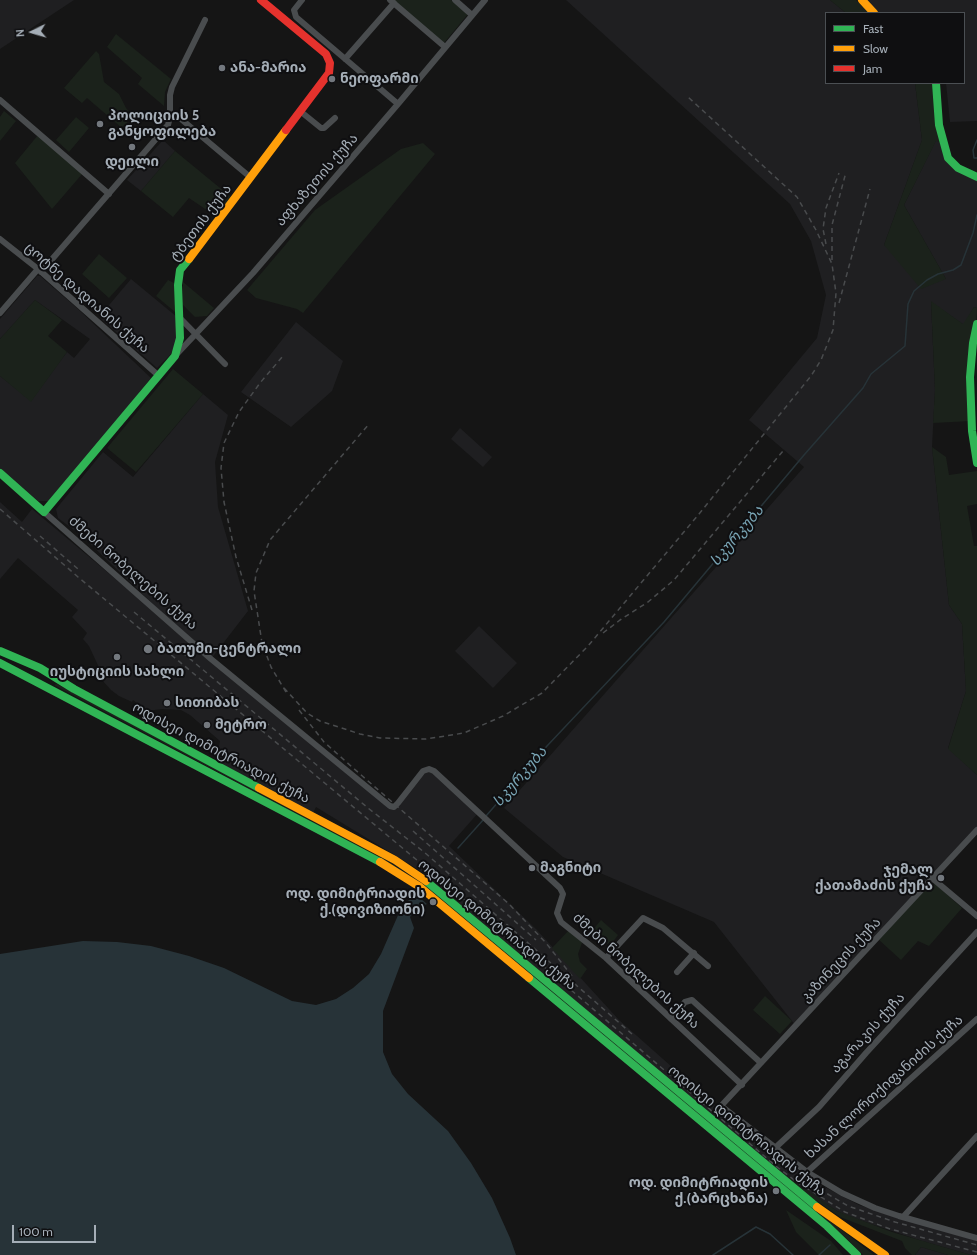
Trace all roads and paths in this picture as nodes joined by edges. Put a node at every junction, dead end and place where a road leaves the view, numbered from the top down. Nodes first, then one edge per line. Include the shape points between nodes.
1 (261, 0) edge
2 (302, 0) edge
3 (455, 0) edge
4 (485, 0) edge
5 (862, 0) edge
6 (392, 2) edge
7 (873, 12) edge
8 (472, 15) junction
9 (205, 20) dead end
10 (316, 33) junction
11 (310, 41) junction
12 (445, 47) junction
13 (345, 59) junction
14 (936, 84) edge
15 (0, 100) edge
16 (398, 104) junction
17 (300, 111) junction
18 (170, 117) junction
19 (335, 118) dead end
20 (250, 177) junction
21 (977, 177) edge
22 (109, 194) junction
23 (0, 239) edge
24 (39, 271) junction
25 (0, 313) edge
26 (179, 317) junction
27 (977, 324) edge
28 (196, 335) junction
29 (175, 356) junction
30 (225, 364) dead end
31 (159, 376) junction
32 (977, 463) edge
33 (0, 473) edge
34 (44, 512) junction
35 (0, 651) edge
36 (0, 663) edge
37 (34, 666) junction
38 (52, 676) junction
39 (26, 677) junction
40 (44, 685) junction
41 (977, 830) edge
42 (932, 878) junction
43 (977, 916) edge
44 (977, 932) edge
45 (694, 953) junction
46 (606, 958) junction
47 (708, 966) dead end
48 (677, 972) dead end
49 (671, 1019) junction
50 (977, 1019) edge
51 (761, 1063) junction
52 (742, 1085) junction
53 (977, 1136) edge
54 (775, 1148) junction
55 (807, 1172) junction
56 (903, 1217) junction
57 (977, 1238) edge
58 (857, 1255) edge
59 (885, 1255) edge

1 - 11 main road
2 - 10 street via 294,13
3 - 8 street
4 - 8 street, აფხაზეთის ქუჩა
5 - 7 main road
6 - 12 street
6 - 13 street
8 - 12 street, აფხაზეთის ქუჩა
9 - 18 street via 172,87
10 - 11 street
10 - 13 street
11 - 17 main road, ტბეთის ქუჩა via 326,54 330,63 329,73
12 - 16 street, აფხაზეთის ქუჩა
13 - 16 street
14 - 21 main road via 942,143 948,158 958,168
15 - 22 street
16 - 28 street, აფხაზეთის ქუჩა via 253,273
17 - 19 street via 321,128
17 - 20 main road, ტბეთის ქუჩა
18 - 20 street via 181,119
18 - 22 street via 160,136
20 - 26 main road, ტბეთის ქუჩა via 180,270
22 - 24 street
23 - 24 street, ცოტნე დადიანის ქუჩა
24 - 25 street
24 - 31 street, ცოტნე დადიანის ქუჩა
26 - 28 street
26 - 29 main road, ტბეთის ქუჩა via 180,338
27 - 32 main road via 972,343 970,377 972,431
28 - 29 street, აფხაზეთის ქუჩა
28 - 30 street
29 - 31 main road, ტბეთის ქუჩა
31 - 34 main road, ტბეთის ქუჩა
33 - 34 main road, ძმები ნობელების ქუჩა
34 - 46 street, ძმები ნობელების ქუჩა via 223,669 390,806 394,808 423,771 434,770 560,888 563,894 558,909 559,919
35 - 37 main road
36 - 39 main road
37 - 38 main road, ოდისეი დიმიტრიადის ქუჩა
37 - 39 main road via 28,670
38 - 40 main road
38 - 59 main road, ოდისეი დიმიტრიადის ქუჩა via 395,860 421,877 808,1199
39 - 40 main road, ოდისეი დიმიტრიადის ქუჩა
40 - 58 main road, ოდისეი დიმიტრიადის ქუჩა via 380,862 420,887 827,1226
41 - 42 street, კაზინეცის ქუჩა
42 - 43 street
42 - 51 street, კაზინეცის ქუჩა
44 - 54 street, აგარაკის ქუჩა via 819,1108
45 - 46 street via 663,928 643,918
45 - 47 street
45 - 48 street
46 - 49 street, ძმები ნობელების ქუჩა
49 - 51 street via 685,1002 692,1000
49 - 52 street, ძმები ნობელების ქუჩა
50 - 55 street, ხასან ლორთქიფანიძის ქუჩა
51 - 52 street, კაზინეცის ქუჩა
52 - 54 street, კაზინეცის ქუჩა via 721,1106
53 - 56 street
54 - 55 street
55 - 56 street via 847,1196
56 - 57 street

